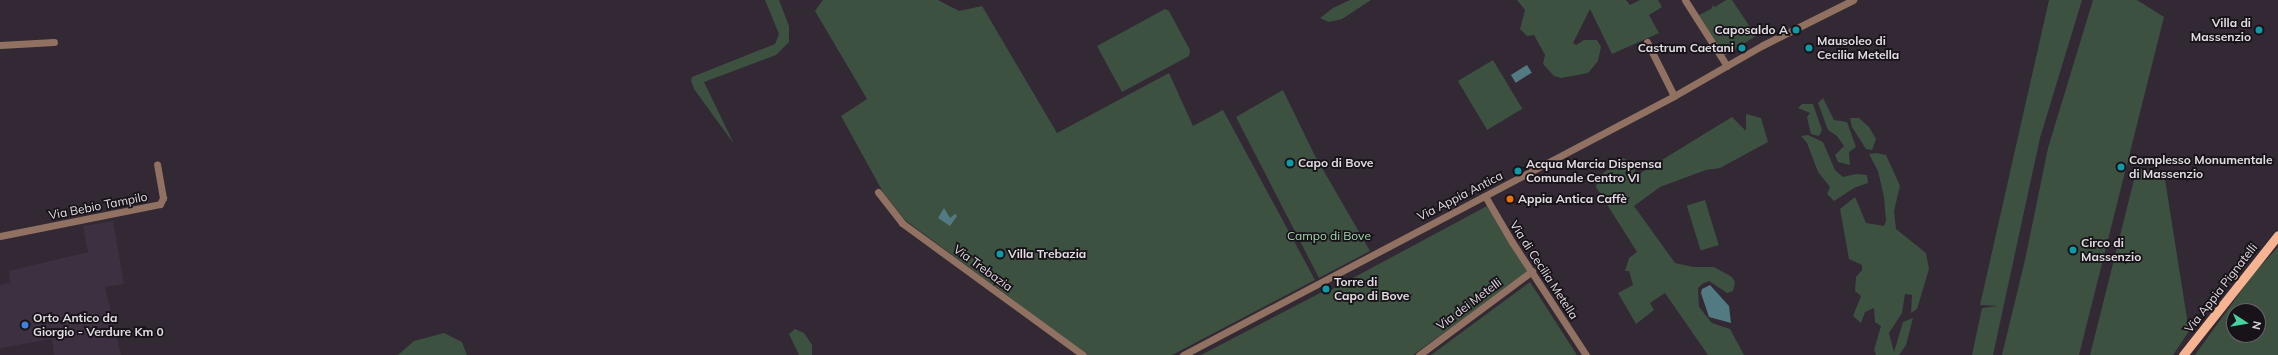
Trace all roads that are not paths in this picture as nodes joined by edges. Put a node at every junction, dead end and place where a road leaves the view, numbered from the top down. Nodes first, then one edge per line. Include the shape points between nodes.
1 (1685, 0) edge
2 (1853, 0) edge
3 (54, 42) dead end
4 (1647, 42) dead end
5 (0, 45) edge
6 (1726, 66) junction
7 (1674, 96) junction
8 (157, 165) dead end
9 (878, 192) dead end
10 (1485, 196) junction
11 (2278, 235) edge
12 (0, 236) edge
13 (1532, 272) junction
14 (1083, 355) edge
15 (1183, 355) edge
16 (1419, 355) edge
17 (1586, 355) edge
18 (2183, 355) edge

1 - 6 street
2 - 6 street, Via Appia Antica
3 - 5 street
4 - 7 street
6 - 7 street, Via Appia Antica
7 - 10 street, Via Appia Antica
8 - 12 street, Via Bebio Tampilo via 162,198 160,204
9 - 14 street, Via Trebazia via 902,223
10 - 13 street, Via di Cecilia Metella
10 - 15 street, Via Appia Antica
11 - 18 main road, Via Appia Pignatelli
13 - 16 street, Via dei Metelli
13 - 17 street, Via di Cecilia Metella

